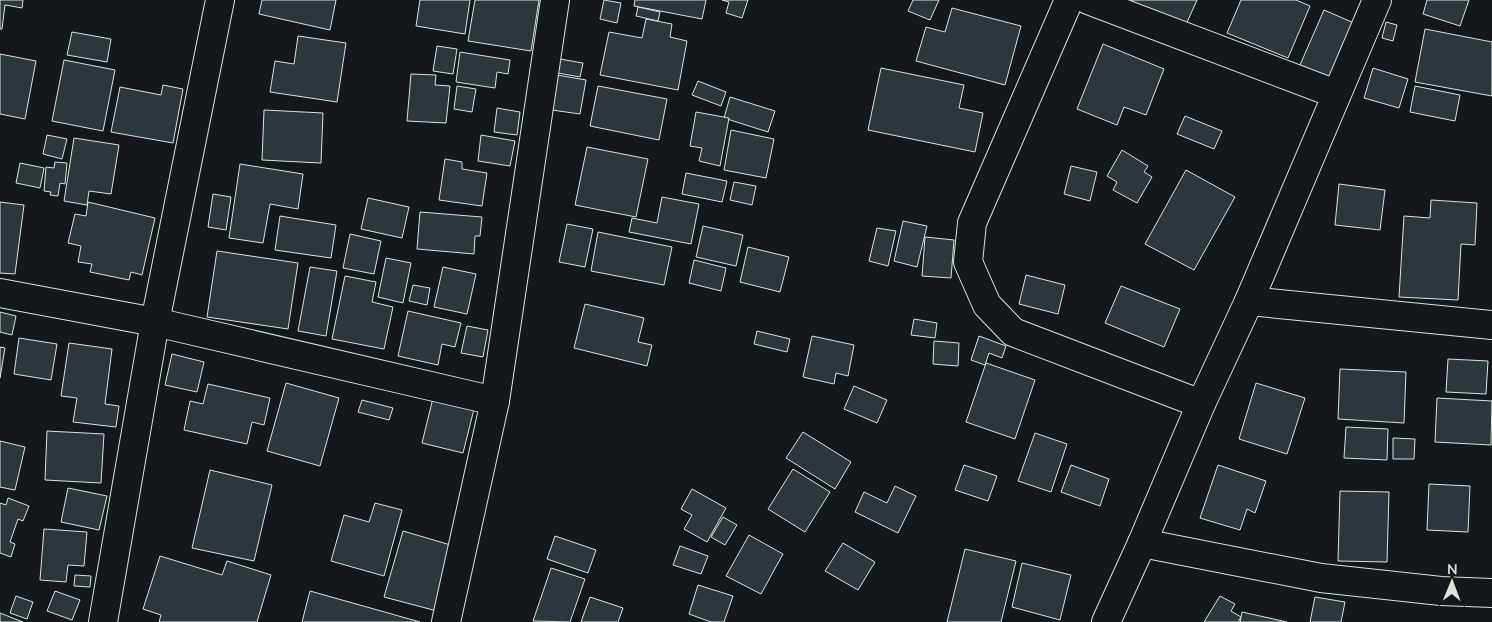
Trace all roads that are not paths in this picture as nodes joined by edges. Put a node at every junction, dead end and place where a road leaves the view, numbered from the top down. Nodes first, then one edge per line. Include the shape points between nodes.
1 (220, 0) edge
2 (555, 0) edge
3 (1069, 0) edge
4 (1088, 0) edge
5 (1377, 0) edge
6 (1336, 94) junction
7 (0, 293) edge
8 (1249, 301) junction
9 (155, 322) junction
10 (1492, 325) edge
11 (495, 401) junction
12 (1201, 404) junction
13 (1142, 543) junction
14 (1492, 593) edge
15 (103, 622) edge
16 (446, 622) edge
17 (1106, 622) edge

1 - 9 street
2 - 11 street
3 - 12 street via 972,222 968,262 987,305 1013,332
4 - 6 street
5 - 6 street
6 - 8 street
7 - 9 street
8 - 10 street
8 - 12 street
9 - 11 street
9 - 15 street
11 - 16 street
12 - 13 street
13 - 14 street via 1321,578
13 - 17 street

